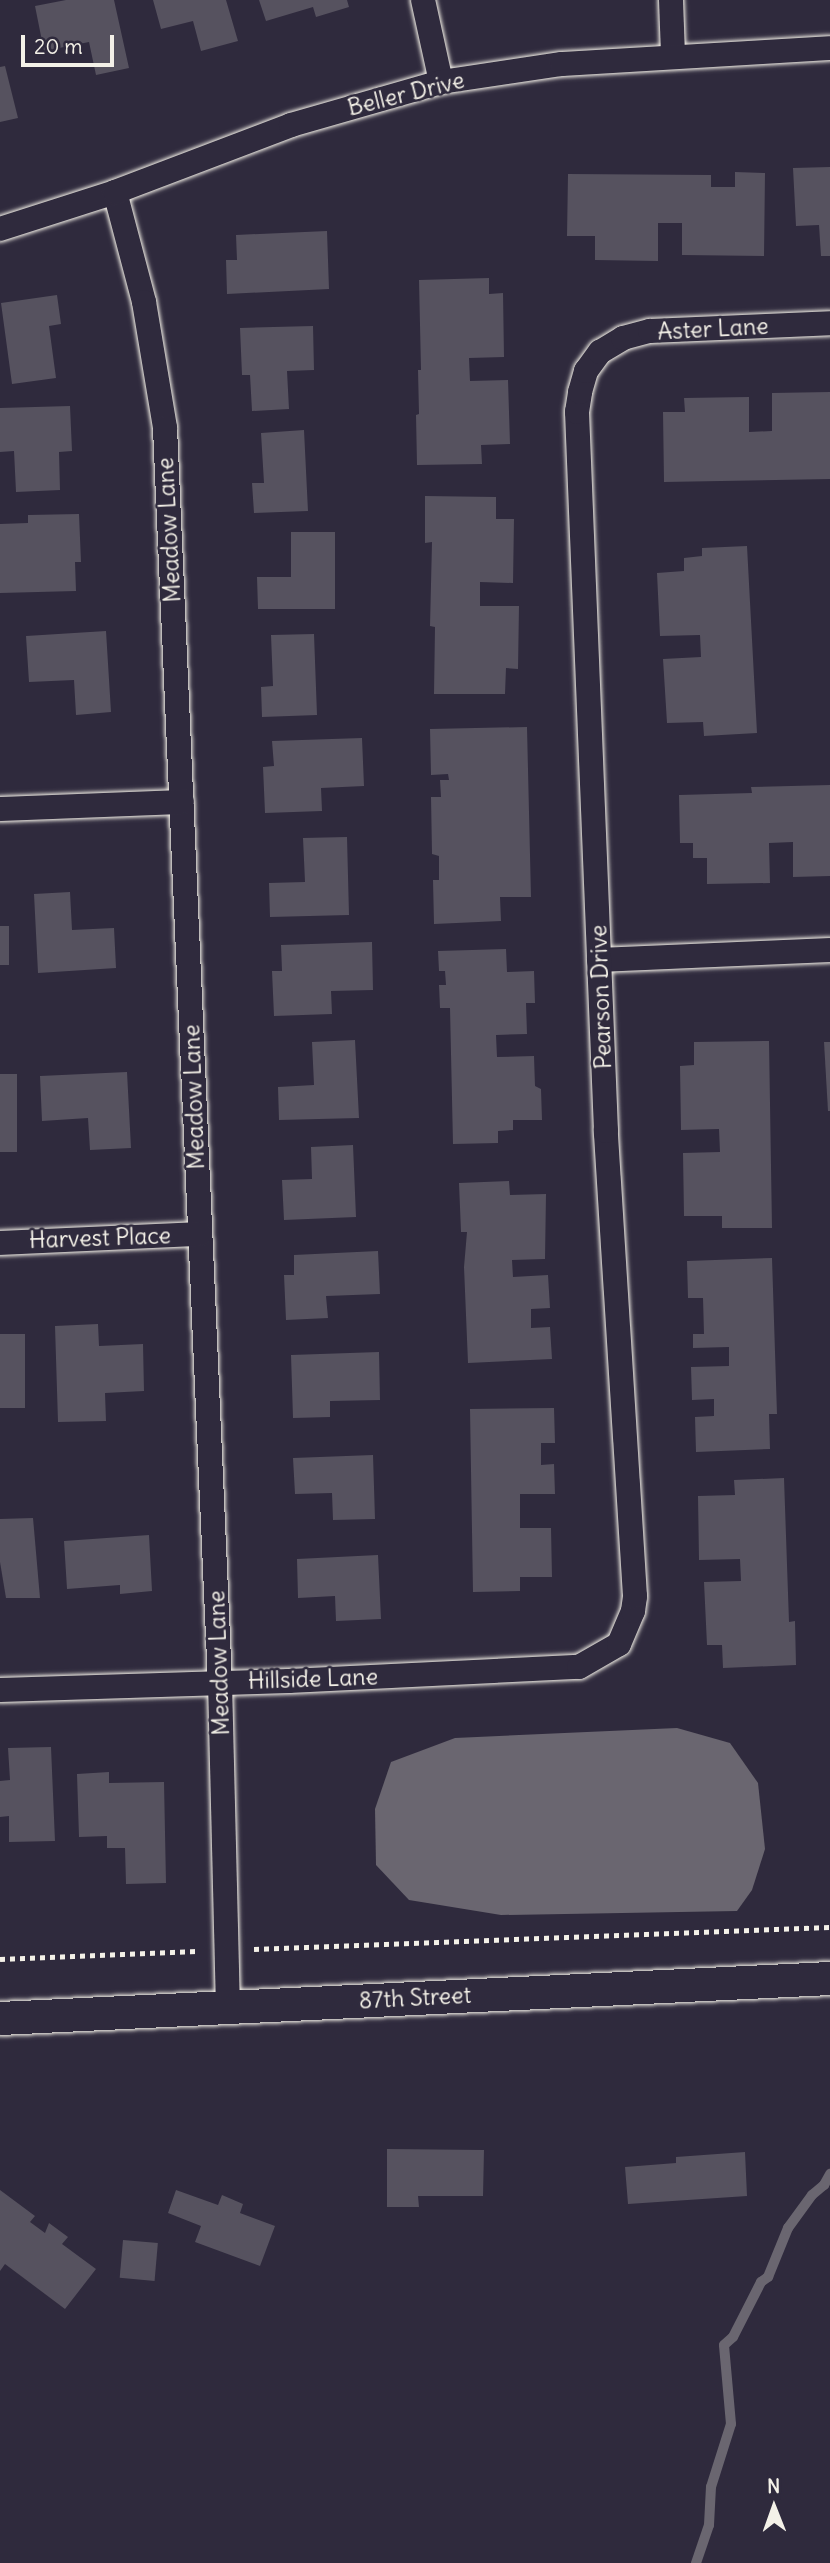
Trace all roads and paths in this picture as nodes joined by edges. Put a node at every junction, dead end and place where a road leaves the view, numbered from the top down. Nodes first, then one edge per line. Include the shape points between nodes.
1 (423, 0) edge
2 (671, 0) edge
3 (830, 48) edge
4 (673, 55) junction
5 (441, 82) junction
6 (115, 191) junction
7 (0, 229) edge
8 (830, 323) edge
9 (600, 352) joint
10 (182, 802) junction
11 (0, 809) edge
12 (830, 950) edge
13 (600, 960) junction
14 (200, 1234) junction
15 (0, 1243) edge
16 (619, 1644) joint
17 (220, 1682) junction
18 (0, 1690) edge
19 (830, 1927) edge
20 (254, 1949) dead end
21 (197, 1951) dead end
22 (0, 1959) edge
23 (830, 1978) edge
24 (228, 2007) junction
25 (0, 2018) edge

1 - 5 street
2 - 4 street
3 - 4 street, Beller Drive
4 - 5 street, Beller Drive via 562,64
5 - 6 street, Beller Drive via 291,125
6 - 7 street, Beller Drive
6 - 10 street, Meadow Lane via 144,302 163,414
8 - 9 street, Aster Lane via 650,331 623,338
9 - 13 street, Pearson Drive via 586,371 577,412
10 - 11 street
10 - 14 street, Meadow Lane
12 - 13 street
13 - 16 street, Pearson Drive via 635,1596
14 - 15 street, Harvest Place
14 - 17 street, Meadow Lane
16 - 17 street, Hillside Lane via 579,1667
17 - 18 street, Hillside Lane
17 - 24 street, Meadow Lane
19 - 20 path
21 - 22 path
23 - 24 main road, 87th Street
24 - 25 main road, 87th Street

